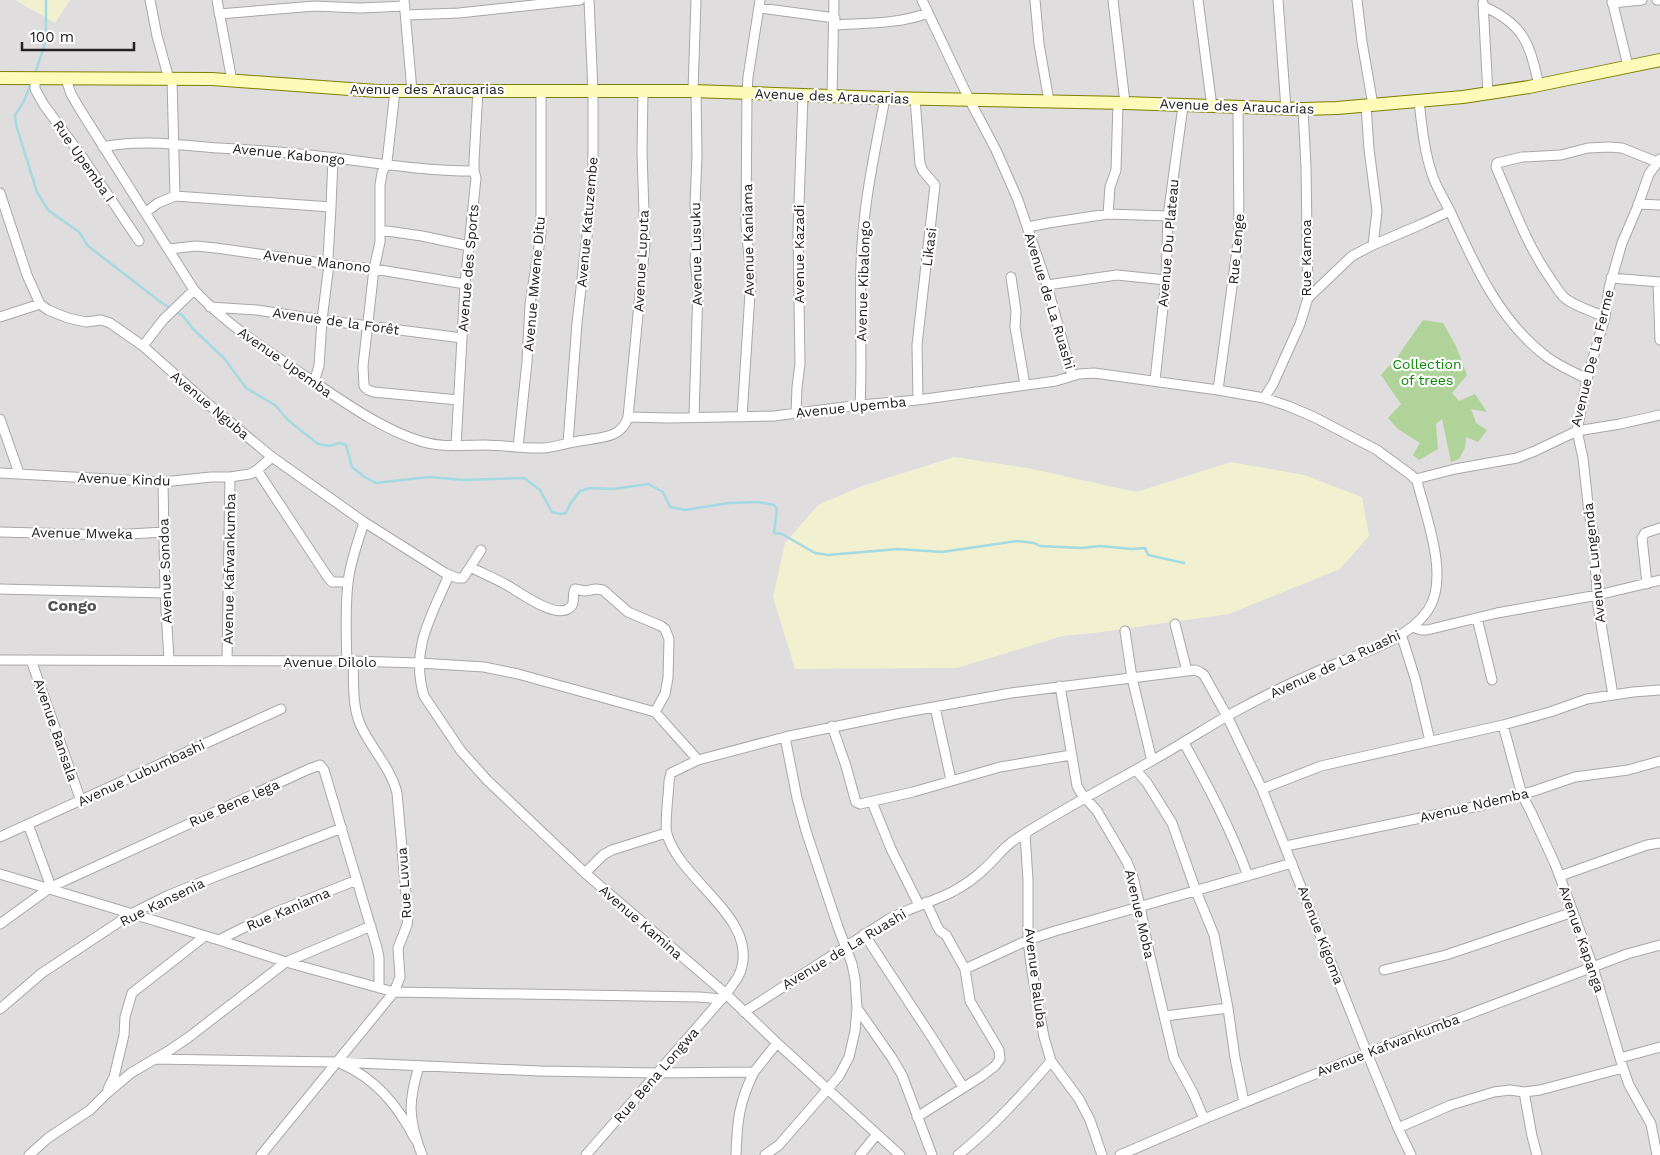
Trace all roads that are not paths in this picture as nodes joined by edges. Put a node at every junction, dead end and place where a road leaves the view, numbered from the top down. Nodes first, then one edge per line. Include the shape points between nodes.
1 (150, 0) edge
2 (217, 0) edge
3 (580, 0) edge
4 (588, 0) edge
5 (696, 0) edge
6 (834, 0) edge
7 (922, 0) edge
8 (1035, 0) edge
9 (1113, 0) edge
10 (1198, 0) edge
11 (1278, 0) edge
12 (1357, 0) edge
13 (1642, 0) edge
14 (1612, 2) edge
15 (1483, 3) edge
16 (760, 4) edge
17 (405, 7) edge
18 (928, 13) junction
19 (219, 14) junction
20 (835, 21) junction
21 (1660, 60) edge
22 (1628, 66) junction
23 (0, 78) edge
24 (35, 79) junction
25 (66, 79) junction
26 (171, 79) junction
27 (232, 81) junction
28 (1539, 85) junction
29 (478, 90) junction
30 (395, 91) junction
31 (412, 91) junction
32 (541, 91) junction
33 (593, 91) junction
34 (643, 91) junction
35 (694, 91) junction
36 (747, 93) junction
37 (1488, 94) junction
38 (803, 95) junction
39 (832, 96) junction
40 (884, 98) junction
41 (915, 98) junction
42 (969, 99) junction
43 (1049, 101) junction
44 (1121, 102) junction
45 (1419, 102) junction
46 (1183, 106) junction
47 (1212, 106) junction
48 (1369, 106) junction
49 (1238, 107) junction
50 (1286, 108) junction
51 (1303, 109) junction
52 (173, 144) junction
53 (103, 147) junction
54 (332, 158) junction
55 (1658, 160) edge
56 (386, 165) junction
57 (474, 171) junction
58 (0, 193) edge
59 (175, 196) junction
60 (1638, 204) junction
61 (1660, 205) edge
62 (331, 207) junction
63 (1450, 211) junction
64 (146, 212) junction
65 (1108, 214) junction
66 (1168, 216) junction
67 (1028, 227) junction
68 (380, 230) junction
69 (139, 241) dead end
70 (1373, 245) junction
71 (469, 246) junction
72 (169, 249) junction
73 (329, 264) junction
74 (374, 268) junction
75 (1011, 277) dead end
76 (1612, 278) junction
77 (1166, 280) junction
78 (1659, 282) edge
79 (465, 284) junction
80 (1046, 285) junction
81 (194, 290) junction
82 (1308, 298) junction
83 (40, 304) junction
84 (210, 306) junction
85 (0, 317) edge
86 (1605, 317) junction
87 (322, 320) junction
88 (368, 326) junction
89 (462, 338) junction
90 (1660, 340) edge
91 (143, 346) junction
92 (1072, 376) junction
93 (1587, 379) junction
94 (1156, 380) junction
95 (314, 382) junction
96 (1025, 385) junction
97 (1218, 390) junction
98 (1264, 398) junction
99 (458, 400) junction
100 (918, 400) junction
101 (860, 405) junction
102 (796, 413) junction
103 (1660, 415) edge
104 (628, 417) junction
105 (694, 417) junction
106 (742, 417) junction
107 (0, 418) edge
108 (622, 429) joint
109 (1577, 431) junction
110 (568, 443) junction
111 (456, 446) junction
112 (518, 447) junction
113 (272, 457) junction
114 (257, 470) junction
115 (0, 473) edge
116 (18, 473) junction
117 (230, 477) junction
118 (1416, 479) junction
119 (163, 482) junction
120 (364, 522) junction
121 (1660, 528) edge
122 (0, 532) edge
123 (164, 532) junction
124 (481, 550) dead end
125 (470, 567) junction
126 (449, 575) junction
127 (1660, 580) edge
128 (348, 582) junction
129 (1647, 584) junction
130 (0, 589) edge
131 (165, 593) junction
132 (1598, 595) junction
133 (1477, 618) junction
134 (1175, 624) dead end
135 (1413, 627) junction
136 (1125, 632) dead end
137 (1401, 634) junction
138 (0, 660) edge
139 (31, 660) junction
140 (169, 660) junction
141 (227, 661) junction
142 (350, 661) junction
143 (419, 663) junction
144 (1187, 671) junction
145 (1132, 678) junction
146 (1492, 680) dead end
147 (1060, 686) junction
148 (1660, 690) edge
149 (1612, 695) junction
150 (934, 707) junction
151 (281, 709) dead end
152 (655, 712) junction
153 (1227, 716) junction
154 (1503, 725) junction
155 (832, 726) junction
156 (785, 737) junction
157 (1430, 742) junction
158 (1184, 743) junction
159 (1071, 755) junction
160 (698, 760) junction
161 (1152, 761) junction
162 (1660, 761) edge
163 (1136, 770) junction
164 (951, 780) junction
165 (1262, 788) junction
166 (1522, 795) junction
167 (1085, 798) junction
168 (81, 801) junction
169 (872, 802) junction
170 (28, 824) junction
171 (342, 828) junction
172 (666, 833) junction
173 (1025, 834) junction
174 (0, 837) edge
175 (1660, 843) edge
176 (1286, 846) junction
177 (1292, 863) junction
178 (585, 873) junction
179 (0, 874) edge
180 (1248, 876) junction
181 (1560, 876) junction
182 (357, 880) junction
183 (49, 888) junction
184 (1196, 891) junction
185 (922, 904) junction
186 (1140, 906) junction
187 (1573, 912) junction
188 (131, 914) junction
189 (0, 924) edge
190 (371, 926) junction
191 (864, 934) junction
192 (205, 936) junction
193 (219, 940) junction
194 (1028, 940) junction
195 (1660, 945) edge
196 (846, 947) junction
197 (286, 962) junction
198 (1593, 967) junction
199 (965, 969) junction
200 (1384, 970) dead end
201 (379, 988) junction
202 (394, 992) junction
203 (724, 996) junction
204 (857, 1008) junction
205 (1228, 1008) junction
206 (0, 1009) edge
207 (744, 1012) junction
208 (1165, 1016) junction
209 (777, 1043) junction
210 (1660, 1047) edge
211 (1367, 1053) junction
212 (1620, 1058) junction
213 (154, 1059) junction
214 (1052, 1061) junction
215 (336, 1062) junction
216 (419, 1066) junction
217 (1623, 1068) junction
218 (754, 1072) junction
219 (656, 1073) junction
220 (963, 1087) junction
221 (828, 1090) junction
222 (1524, 1092) junction
223 (106, 1094) junction
224 (1244, 1102) junction
225 (917, 1117) junction
226 (1204, 1119) junction
227 (1398, 1128) junction
228 (877, 1134) junction
229 (415, 1139) junction
230 (1409, 1154) edge
231 (29, 1155) edge
232 (261, 1155) edge
233 (422, 1155) edge
234 (586, 1155) edge
235 (736, 1155) edge
236 (765, 1155) edge
237 (860, 1155) edge
238 (900, 1155) edge
239 (932, 1155) edge
240 (958, 1155) edge
241 (1102, 1155) edge
242 (1120, 1155) edge
243 (1537, 1155) edge
244 (1658, 1155) edge

1 - 26 street
2 - 19 street
3 - 17 street via 468,12
4 - 33 street, Avenue Katuzembe
5 - 35 street, Avenue Lusuku
6 - 20 street
7 - 18 street, Avenue de La Ruashi
8 - 43 street
9 - 44 street
10 - 47 street
11 - 50 street
12 - 48 street
13 - 14 street
14 - 22 street
15 - 28 street via 1510,22 1526,40
15 - 37 street
16 - 20 street
16 - 36 street, Avenue Kaniama
17 - 19 street via 315,6
17 - 31 street
18 - 20 street via 912,19 875,23
18 - 42 street, Avenue de La Ruashi
19 - 27 street
20 - 39 street
21 - 22 street, Avenue des Araucarias
22 - 28 street, Avenue des Araucarias
23 - 24 street, Avenue des Araucarias
24 - 25 street, Avenue des Araucarias
24 - 69 street, Rue Upemba I via 40,99
25 - 26 street, Avenue des Araucarias
25 - 53 street, Avenue Upemba via 71,94
26 - 27 street, Avenue des Araucarias
26 - 52 street
27 - 30 street, Avenue des Araucarias
28 - 37 street, Avenue des Araucarias
29 - 31 street, Avenue des Araucarias
29 - 32 street, Avenue des Araucarias
29 - 57 street, Avenue des Sports
30 - 31 street, Avenue des Araucarias
30 - 56 street
32 - 33 street, Avenue des Araucarias
32 - 112 street, Avenue Mwene Ditu via 541,234 530,304
33 - 34 street, Avenue des Araucarias
33 - 110 street, Avenue Katuzembe via 593,168
34 - 35 street, Avenue des Araucarias
34 - 104 street, Avenue Luputa via 645,243
35 - 36 street, Avenue des Araucarias
35 - 105 street, Avenue Lusuku via 698,287
36 - 38 street, Avenue des Araucarias
36 - 106 street, Avenue Kaniama via 746,224 751,278
37 - 45 street, Avenue des Araucarias
38 - 39 street, Avenue des Araucarias
38 - 102 street, Avenue Kazadi via 798,241 800,364
39 - 40 street, Avenue des Araucarias
40 - 41 street, Avenue des Araucarias
40 - 101 street, Avenue Kibalongo via 862,240
41 - 42 street, Avenue des Araucarias
41 - 100 street, Likasi via 920,164 935,185 917,345
42 - 43 street, Avenue des Araucarias
42 - 67 street, Avenue de La Ruashi via 996,150
43 - 44 street, Avenue des Araucarias
44 - 46 street, Avenue des Araucarias
44 - 65 street via 1116,170 1110,187
45 - 48 street, Avenue des Araucarias
45 - 63 street via 1432,174
46 - 47 street, Avenue des Araucarias
46 - 66 street, Avenue Du Plateau
47 - 49 street, Avenue des Araucarias
48 - 51 street, Avenue des Araucarias
48 - 70 street via 1369,149 1377,211
49 - 50 street, Avenue des Araucarias
49 - 97 street, Rue Lenge via 1239,235
50 - 51 street, Avenue des Araucarias
51 - 82 street, Rue Kamoa
52 - 53 street, Avenue Kabongo
52 - 54 street, Avenue Kabongo
52 - 59 street
53 - 64 street, Avenue Upemba
54 - 56 street, Avenue Kabongo
54 - 62 street
55 - 60 street, Avenue De La Ferme
55 - 86 street via 1609,147 1497,163 1520,224 1545,272 1562,295
56 - 57 street, Avenue Kabongo
56 - 68 street via 380,185
57 - 71 street, Avenue des Sports
58 - 83 street via 26,275
59 - 62 street
59 - 64 street
60 - 61 street
60 - 76 street, Avenue De La Ferme
62 - 73 street
63 - 70 street
63 - 93 street via 1483,280 1512,321 1546,357
64 - 72 street, Avenue Upemba
65 - 66 street
65 - 67 street
66 - 77 street, Avenue Du Plateau
67 - 80 street, Avenue de La Ruashi
68 - 71 street
68 - 74 street
70 - 82 street via 1346,261
71 - 79 street, Avenue des Sports
72 - 73 street, Avenue Manono via 205,247
72 - 81 street, Avenue Upemba
73 - 74 street, Avenue Manono
73 - 87 street
74 - 79 street, Avenue Manono
74 - 88 street
75 - 96 street
76 - 78 street
76 - 86 street, Avenue De La Ferme
77 - 80 street via 1117,275
77 - 94 street, Avenue Du Plateau
78 - 90 street
79 - 89 street, Avenue des Sports
80 - 92 street, Avenue de La Ruashi
81 - 84 street, Avenue Upemba
81 - 91 street via 153,331
82 - 98 street, Rue Kamoa via 1274,384
83 - 85 street
83 - 91 street, Avenue Nguba via 68,318 86,322 106,321
84 - 87 street, Avenue de la Forêt
84 - 95 street, Avenue Upemba via 260,346
86 - 93 street, Avenue De La Ferme
87 - 88 street, Avenue de la Forêt
87 - 95 street via 320,360
88 - 89 street, Avenue de la Forêt
88 - 99 street via 363,366 365,389
89 - 99 street, Avenue des Sports
91 - 113 street, Avenue Nguba
92 - 94 street, Avenue de La Ruashi via 1086,372
92 - 96 street, Avenue Upemba
93 - 109 street, Avenue De La Ferme
94 - 97 street, Avenue de La Ruashi
95 - 111 street, Avenue Upemba via 404,435
96 - 100 street, Avenue Upemba
97 - 98 street, Avenue de La Ruashi
98 - 118 street, Avenue de La Ruashi via 1322,421 1377,450
99 - 111 street, Avenue des Sports
100 - 101 street, Avenue Upemba
101 - 102 street, Avenue Upemba
102 - 106 street, Avenue Upemba
103 - 109 street
104 - 105 street, Avenue Upemba
104 - 108 street, Avenue Luputa
105 - 106 street, Avenue Upemba
107 - 116 street
108 - 110 street, Avenue Upemba via 612,436
109 - 118 street, Avenue De La Ferme via 1516,458
109 - 132 street, Avenue Lungenda via 1594,530
110 - 112 street, Avenue Upemba via 551,447
111 - 112 street, Avenue Upemba
113 - 114 street, Avenue Kindu
113 - 120 street, Avenue Nguba
114 - 117 street, Avenue Kindu
114 - 128 street via 327,576 332,582
115 - 116 street, Avenue Kindu
116 - 119 street, Avenue Kindu
117 - 119 street, Avenue Kindu
117 - 141 street, Avenue Kafwankumba
118 - 135 street, Avenue de La Ruashi via 1435,552 1437,586 1431,606
119 - 123 street, Avenue Sondoa
120 - 126 street, Avenue Nguba
120 - 128 street, Rue Luvua
121 - 129 street via 1645,533 1642,538
122 - 123 street, Avenue Mweka via 112,535
123 - 131 street, Avenue Sondoa
124 - 125 street
125 - 126 street via 463,578
125 - 152 street via 557,610 563,611 571,606 575,589 603,590 628,612 661,626 669,640 668,678 665,694
126 - 143 street, Avenue Kamina via 424,634
127 - 129 street
128 - 142 street, Rue Luvua via 346,616
129 - 132 street
130 - 131 street
131 - 140 street, Avenue Sondoa
132 - 133 street
132 - 149 street, Avenue Lungenda
133 - 135 street via 1427,630
133 - 146 street
134 - 144 street
135 - 137 street, Avenue de La Ruashi
136 - 145 street
137 - 153 street, Avenue de La Ruashi
137 - 157 street
138 - 139 street, Avenue Dilolo
139 - 140 street, Avenue Dilolo
139 - 168 street, Avenue Bansala
140 - 141 street, Avenue Dilolo
141 - 142 street, Avenue Dilolo
142 - 143 street, Avenue Dilolo
142 - 202 street, Rue Luvua via 359,721 397,793 408,920 399,946 400,977
143 - 152 street, Avenue Dilolo via 503,670
143 - 178 street, Avenue Kamina via 424,696 461,751
144 - 145 street
144 - 153 street, Avenue Kigoma via 1202,673
145 - 147 street
145 - 161 street
147 - 150 street
147 - 159 street, Avenue Moba
148 - 149 street
149 - 154 street via 1587,699
150 - 155 street
150 - 164 street
151 - 168 street, Avenue Lubumbashi
152 - 160 street
153 - 158 street, Avenue de La Ruashi
153 - 165 street, Avenue Kigoma
154 - 157 street
154 - 166 street, Avenue Kapanga
155 - 156 street
155 - 169 street via 856,802
156 - 160 street
156 - 196 street via 804,823
157 - 165 street via 1321,766
158 - 161 street, Avenue de La Ruashi
158 - 180 street via 1222,812
159 - 164 street via 1000,767
159 - 167 street, Avenue Moba via 1077,786
160 - 172 street via 671,773
161 - 163 street, Avenue de La Ruashi
162 - 166 street, Avenue Ndemba via 1628,770 1575,777
163 - 167 street, Avenue de La Ruashi
163 - 184 street via 1172,823
164 - 169 street
165 - 176 street, Avenue Kigoma
166 - 176 street, Avenue Ndemba
166 - 181 street, Avenue Kapanga
167 - 173 street, Avenue de La Ruashi
167 - 186 street, Avenue Moba via 1097,811 1127,862
168 - 170 street, Avenue Lubumbashi
169 - 185 street via 891,849
170 - 174 street, Avenue Lubumbashi
170 - 183 street
171 - 182 street, Rue Bene lega
171 - 183 street, Rue Bene lega via 324,770 316,766
171 - 188 street, Rue Kansenia via 209,879
172 - 178 street via 612,850
172 - 203 street, Rue Bena Longwa via 676,854 729,916 740,937 742,960 739,974
173 - 185 street, Avenue de La Ruashi via 1015,839 973,878 952,892
173 - 194 street, Avenue Baluba
175 - 181 street
176 - 177 street, Avenue Kigoma
177 - 180 street
177 - 211 street, Avenue Kigoma
178 - 203 street, Avenue Kamina
179 - 183 street
180 - 184 street
181 - 187 street, Avenue Kapanga
182 - 190 street, Rue Bene lega
182 - 193 street, Rue Kaniama via 271,914
183 - 188 street
183 - 189 street, Rue Bene lega
184 - 186 street
184 - 205 street via 1214,935
185 - 191 street, Avenue de La Ruashi
185 - 199 street via 946,935
186 - 194 street
186 - 208 street, Avenue Moba
187 - 198 street, Avenue Kapanga
187 - 200 street via 1446,955
188 - 192 street
188 - 206 street, Rue Kansenia via 42,973
190 - 197 street
190 - 201 street, Rue Bene lega via 379,958
191 - 196 street, Avenue de La Ruashi
191 - 220 street
192 - 193 street
192 - 223 street via 132,993 114,1077
193 - 197 street
194 - 199 street
194 - 214 street, Avenue Baluba via 1039,1013
195 - 198 street, Avenue Kafwankumba
196 - 204 street via 855,979
196 - 207 street, Avenue de La Ruashi
197 - 201 street
197 - 213 street
198 - 211 street, Avenue Kafwankumba
198 - 212 street, Avenue Kapanga
199 - 220 street via 970,1001 999,1050 1000,1059 982,1076
201 - 202 street
202 - 203 street
202 - 215 street, Rue Luvua
203 - 207 street, Avenue Kamina
203 - 219 street, Rue Bena Longwa
204 - 221 street via 854,1036 845,1067
204 - 225 street via 902,1076
205 - 208 street
205 - 224 street
207 - 209 street, Avenue Kamina
208 - 226 street, Avenue Moba via 1174,1058
209 - 218 street
209 - 221 street, Avenue Kamina
210 - 212 street
211 - 224 street, Avenue Kafwankumba
211 - 227 street, Avenue Kigoma
212 - 217 street, Avenue Kapanga
213 - 215 street
213 - 223 street via 130,1073
214 - 240 street via 1016,1102
214 - 241 street, Avenue Baluba via 1079,1099
215 - 216 street
215 - 229 street via 361,1074 385,1095 398,1108
215 - 232 street, Rue Luvua
216 - 219 street
216 - 229 street via 410,1104
217 - 222 street
217 - 244 street, Avenue Kapanga via 1651,1124
218 - 219 street
218 - 235 street via 739,1111
219 - 234 street, Rue Bena Longwa
220 - 225 street
221 - 228 street, Avenue Kamina
221 - 236 street via 779,1145
222 - 227 street via 1510,1090 1477,1096
222 - 243 street
223 - 231 street via 90,1110
224 - 226 street, Avenue Kafwankumba
225 - 239 street
226 - 242 street, Avenue Kafwankumba
227 - 230 street, Avenue Kigoma
228 - 237 street
228 - 238 street, Avenue Kamina
229 - 233 street

